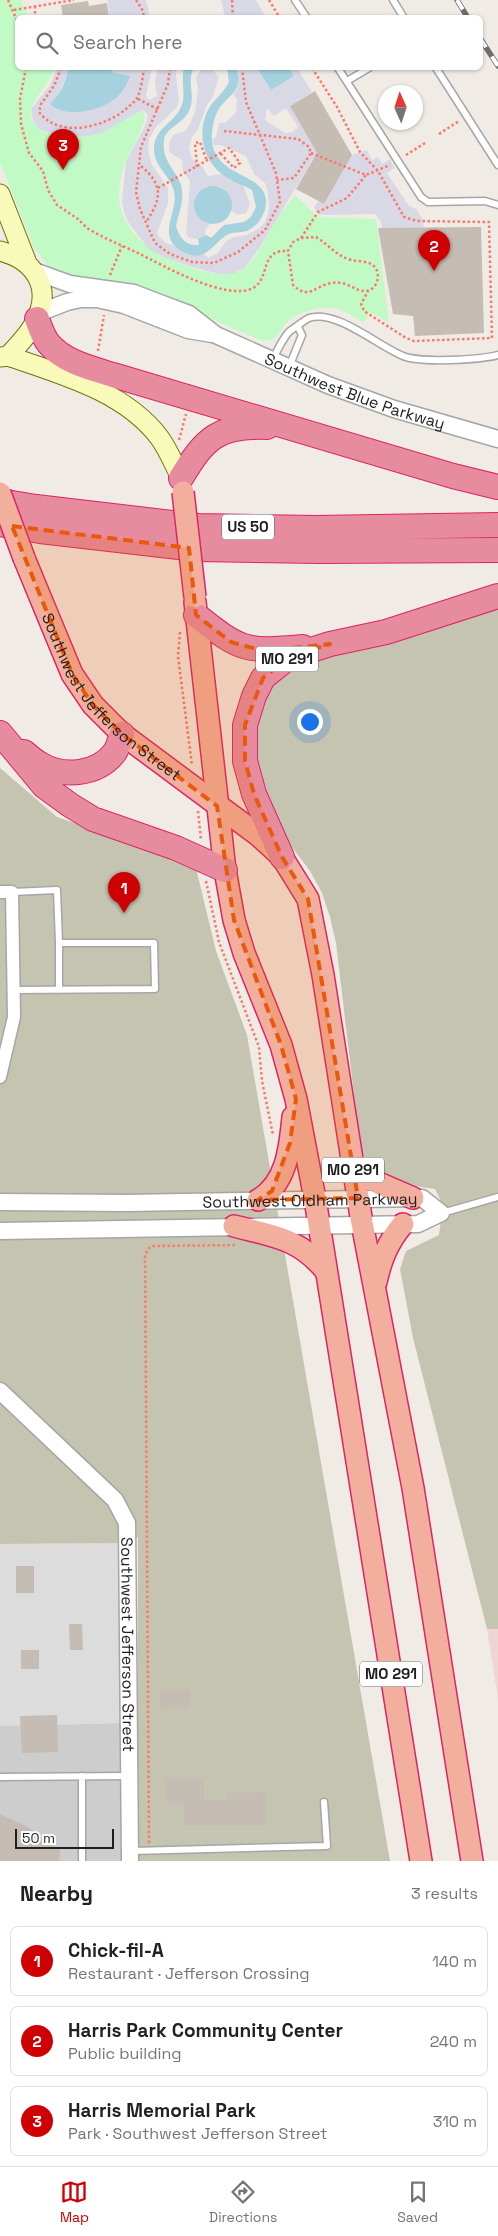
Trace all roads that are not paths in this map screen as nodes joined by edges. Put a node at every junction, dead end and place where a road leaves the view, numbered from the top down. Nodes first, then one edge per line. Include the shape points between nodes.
1 (295, 0) edge
2 (393, 0) edge
3 (304, 15) edge
4 (402, 15) edge
5 (339, 70) edge
6 (366, 70) edge
7 (437, 70) edge
8 (347, 81) junction
9 (498, 165) edge
10 (0, 194) edge
11 (498, 205) edge
12 (0, 251) edge
13 (31, 267) junction
14 (38, 316) junction
15 (298, 327) junction
16 (216, 335) junction
17 (498, 356) edge
18 (3, 359) edge
19 (271, 361) junction
20 (289, 369) junction
21 (288, 428) junction
22 (498, 439) edge
23 (182, 485) junction
24 (498, 487) edge
25 (0, 493) edge
26 (0, 501) edge
27 (0, 524) edge
28 (498, 525) edge
29 (498, 550) edge
30 (498, 596) edge
31 (190, 614) junction
32 (330, 644) junction
33 (0, 734) edge
34 (122, 734) junction
35 (208, 811) junction
36 (282, 857) junction
37 (215, 873) junction
38 (6, 892) edge
39 (59, 943) junction
40 (14, 990) junction
41 (59, 990) junction
42 (0, 1077) edge
43 (296, 1100) junction
44 (353, 1172) junction
45 (498, 1197) edge
46 (358, 1198) junction
47 (413, 1198) junction
48 (315, 1199) junction
49 (258, 1200) junction
50 (0, 1202) edge
51 (20, 1203) junction
52 (0, 1208) edge
53 (441, 1213) junction
54 (362, 1223) junction
55 (319, 1224) junction
56 (403, 1224) junction
57 (0, 1230) edge
58 (236, 1235) junction
59 (326, 1271) junction
60 (375, 1287) junction
61 (0, 1391) edge
62 (82, 1776) junction
63 (130, 1776) junction
64 (0, 1777) edge
65 (324, 1802) dead end
66 (130, 1856) edge
67 (82, 1861) edge
68 (421, 1861) edge
69 (472, 1861) edge

1 - 3 lane
2 - 4 lane
5 - 8 lane
6 - 8 lane
7 - 9 lane
8 - 11 lane via 421,197 428,202 486,201
10 - 13 main road
12 - 13 main road via 12,254
13 - 14 main road via 38,279 42,299
13 - 16 street, Southwest Blue Parkway via 70,284 151,299 189,314
14 - 16 street, Southwest Blue Parkway via 67,302 97,299 124,305 188,330
14 - 18 main road via 28,333
14 - 21 highway via 48,343 72,360 113,376
15 - 17 lane via 307,318 334,320 404,357 423,360
15 - 19 lane via 289,332
15 - 20 lane via 302,335
16 - 19 street, Southwest Blue Parkway
18 - 23 main road via 81,383 130,408 159,438
19 - 20 street, Southwest Blue Parkway
20 - 22 street, Southwest Blue Parkway via 394,409
21 - 23 highway via 231,428 211,438 202,447
21 - 24 highway
23 - 31 highway, MO 291, bridge
25 - 34 highway, Southwest Jefferson Street, bridge via 72,674 93,705
26 - 28 highway, US 50 via 198,526
27 - 29 highway, US 50 via 196,549
30 - 32 highway, MO 291 via 386,632
31 - 32 highway, MO 291 via 231,642 244,647 264,650
31 - 35 highway, MO 291
32 - 36 highway, MO 291 via 289,657 263,678 245,725 245,760 254,794
33 - 34 highway via 40,764 63,772 97,768 116,751
33 - 37 highway via 44,786 70,805 93,819 176,848
34 - 35 highway, Southwest Jefferson Street
35 - 36 highway, Southwest Jefferson Street via 258,835
35 - 37 highway, MO 291
36 - 44 highway, MO 291 via 308,899
37 - 43 highway, MO 291 via 281,1045
38 - 39 lane via 57,890
38 - 40 street
39 - 41 lane
39 - 41 lane via 154,943 155,989
40 - 41 lane
40 - 42 street via 14,1017
43 - 48 highway, MO 291
43 - 49 highway via 283,1172 272,1191
44 - 46 highway, MO 291
44 - 47 highway
45 - 53 lane
46 - 47 street, Southwest Oldham Parkway
46 - 48 street, Southwest Oldham Parkway
46 - 54 highway, MO 291
47 - 53 street, Southwest Oldham Parkway via 422,1198
48 - 49 street, Southwest Oldham Parkway
48 - 55 highway, MO 291
49 - 51 street, Southwest Oldham Parkway
50 - 51 street, Southwest Oldham Parkway
51 - 52 street
53 - 56 street, Southwest Oldham Parkway via 418,1224
54 - 55 street, Southwest Oldham Parkway
54 - 56 street, Southwest Oldham Parkway
54 - 60 highway, MO 291
55 - 58 street, Southwest Oldham Parkway
55 - 59 highway, MO 291
56 - 60 highway via 382,1257
57 - 58 street, Southwest Oldham Parkway
58 - 59 highway via 293,1243 308,1251
59 - 68 highway, MO 291
60 - 69 highway, MO 291 via 412,1488
61 - 63 street, Southwest Jefferson Street via 115,1500 128,1523
62 - 63 lane
62 - 64 lane
62 - 67 lane
63 - 66 street, Southwest Jefferson Street
65 - 66 lane via 327,1846 149,1850

